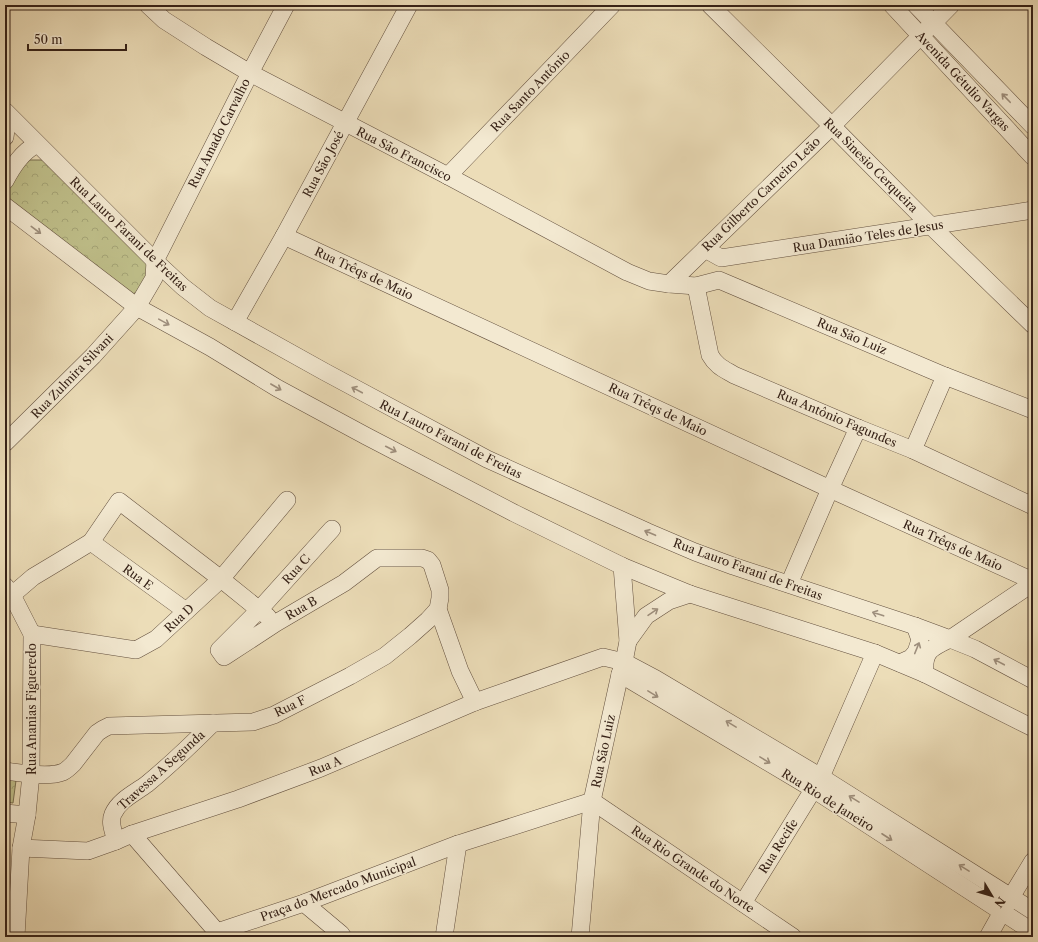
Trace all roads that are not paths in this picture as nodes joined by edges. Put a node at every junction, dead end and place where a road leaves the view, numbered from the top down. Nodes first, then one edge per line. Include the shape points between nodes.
1 (148, 5) edge
2 (286, 5) edge
3 (409, 5) edge
4 (612, 5) edge
5 (710, 5) edge
6 (892, 5) edge
7 (916, 5) edge
8 (951, 5) edge
9 (933, 23) junction
10 (921, 35) junction
11 (250, 73) junction
12 (7, 113) edge
13 (345, 123) junction
14 (832, 126) junction
15 (1033, 126) edge
16 (5, 137) edge
17 (37, 144) junction
18 (1033, 157) edge
19 (448, 176) junction
20 (5, 181) edge
21 (5, 206) edge
22 (1033, 210) edge
23 (931, 226) junction
24 (284, 236) junction
25 (705, 249) junction
26 (721, 258) junction
27 (155, 261) junction
28 (719, 280) junction
29 (669, 284) junction
30 (696, 286) junction
31 (137, 307) junction
32 (236, 322) junction
33 (1033, 325) edge
34 (945, 376) junction
35 (1033, 410) edge
36 (858, 428) junction
37 (5, 443) edge
38 (913, 450) junction
39 (830, 489) junction
40 (287, 500) dead end
41 (1033, 506) edge
42 (332, 528) dead end
43 (91, 542) junction
44 (622, 566) junction
45 (221, 579) junction
46 (1033, 582) edge
47 (789, 584) junction
48 (8, 590) edge
49 (690, 594) junction
50 (438, 609) junction
51 (259, 610) junction
52 (186, 611) junction
53 (276, 623) junction
54 (915, 626) junction
55 (32, 634) junction
56 (950, 639) junction
57 (628, 641) junction
58 (875, 653) junction
59 (224, 657) joint
60 (900, 664) junction
61 (622, 668) junction
62 (925, 674) junction
63 (1033, 680) edge
64 (475, 702) junction
65 (213, 723) junction
66 (1033, 728) edge
67 (5, 771) edge
68 (31, 774) junction
69 (817, 783) junction
70 (592, 801) junction
71 (5, 812) edge
72 (27, 815) junction
73 (132, 834) junction
74 (116, 841) junction
75 (458, 844) junction
76 (21, 848) junction
77 (1033, 861) edge
78 (1011, 898) junction
79 (304, 903) junction
80 (743, 903) junction
81 (1033, 911) edge
82 (1002, 912) junction
83 (1033, 932) edge
84 (217, 934) edge
85 (16, 937) edge
86 (343, 937) edge
87 (444, 937) edge
88 (580, 937) edge
89 (793, 937) edge
90 (988, 937) edge

1 - 11 street, Rua São Francisco via 170,24
2 - 11 street, Rua Amado Carvalho
3 - 13 street, Rua São José
4 - 19 street, Rua Santo Antônio
5 - 14 street, Rua Sinesio Cerqueira
6 - 10 street, Avenida Gétulio Vargas
7 - 9 street, Avenida Gétulio Vargas
8 - 9 street, Rua Gilberto Carneiro Leão
9 - 10 street, Rua Gilberto Carneiro Leão
15 -> 9 street, Avenida Gétulio Vargas
10 - 14 street, Rua Gilberto Carneiro Leão
10 - 18 street, Avenida Gétulio Vargas
11 - 13 street, Rua São Francisco
11 - 27 street, Rua Amado Carvalho
12 - 16 street
12 - 17 street, Rua Lauro Farani de Freitas
13 - 19 street, Rua São Francisco
13 - 24 street, Rua São José
14 - 23 street, Rua Sinesio Cerqueira
14 - 25 street, Rua Gilberto Carneiro Leão
17 - 20 street via 23,154
17 - 27 street, Rua Lauro Farani de Freitas
19 - 29 street, Rua São Francisco via 627,272 649,281
21 -> 31 street
22 - 23 street, Rua Damião Teles de Jesus
23 - 26 street, Rua Damião Teles de Jesus
23 - 33 street, Rua Sinesio Cerqueira
24 - 32 street, Rua São José
24 - 39 street, Rua Trêqs de Maio
25 - 26 street
25 - 29 street, Rua Gilberto Carneiro Leão
26 - 28 street
27 - 31 street, Rua Amado Carvalho via 154,278
27 - 32 street, Rua Lauro Farani de Freitas via 210,308
28 - 30 street
28 - 34 street, Rua São Luiz
29 - 30 street
30 - 36 street, Rua Antônio Fagundes via 713,361 734,375
31 - 37 street, Rua Zulmira Silvani via 93,356
31 -> 44 street via 366,436
47 -> 32 street, Rua Lauro Farani de Freitas via 688,549 487,459
34 - 35 street, Rua São Luiz
34 - 38 street
36 - 38 street, Rua Antônio Fagundes
36 - 39 street
38 - 41 street, Rua Antônio Fagundes
39 - 46 street, Rua Trêqs de Maio
39 - 47 street
40 - 45 street, Rua D
42 - 51 street, Rua C
43 - 45 street via 119,501
43 - 48 street
43 - 52 street, Rua E
44 - 49 street
44 - 57 street, Rua São Luiz
45 - 51 street
45 - 52 street, Rua D
46 - 56 street
54 -> 47 street, Rua Lauro Farani de Freitas
48 - 55 street, Rua Ananias Figueredo
57 -> 49 street via 646,616 669,601
49 - 58 street
50 - 53 street, Rua B via 440,590 428,560 377,558 344,584
50 - 64 street via 460,671
50 - 65 street, Rua F via 385,656 281,711 253,722
51 - 53 street
51 - 59 street, Rua C via 219,650
52 - 55 street, Rua D via 156,639 136,650
53 - 59 street, Rua B
54 - 56 street, Rua Lauro Farani de Freitas
60 -> 54 street via 916,652 920,640
55 - 68 street, Rua Ananias Figueredo
56 - 62 street via 931,650 926,657
63 -> 56 street, Rua Lauro Farani de Freitas via 975,649
57 - 61 street, Rua São Luiz
58 - 60 street
58 - 69 street, Rua Recife
60 - 62 street
61 - 64 street, Rua A via 603,657
61 - 69 street, Rua Rio de Janeiro via 656,679
61 - 70 street, Rua São Luiz
62 - 66 street
64 - 73 street, Rua A via 321,768
65 - 68 street, Rua F via 109,726 97,733 67,770 54,774
65 - 74 street, Travessa A Segunda via 189,747 121,803 112,815 111,822
67 - 68 street, Rua F
68 - 72 street, Rua Ananias Figueredo
78 -> 69 street, Rua Rio de Janeiro
69 - 80 street, Rua Recife
69 -> 82 street, Rua Rio de Janeiro
70 - 75 street, Praça do Mercado Municipal
70 - 80 street, Rua Rio Grande do Norte
70 - 88 street, Rua São Luiz
71 - 72 street
72 - 76 street, Rua Ananias Figueredo
73 - 74 street, Rua A
73 - 84 street
74 - 76 street, Rua A via 88,851
75 - 79 street, Praça do Mercado Municipal
75 - 87 street
76 - 85 street, Rua Ananias Figueredo
77 - 78 street
78 - 81 street, Rua Rio de Janeiro
78 - 82 street
79 - 84 street, Praça do Mercado Municipal
79 - 86 street
80 - 89 street, Rua Rio Grande do Norte
82 - 83 street, Rua Rio de Janeiro
82 - 90 street

